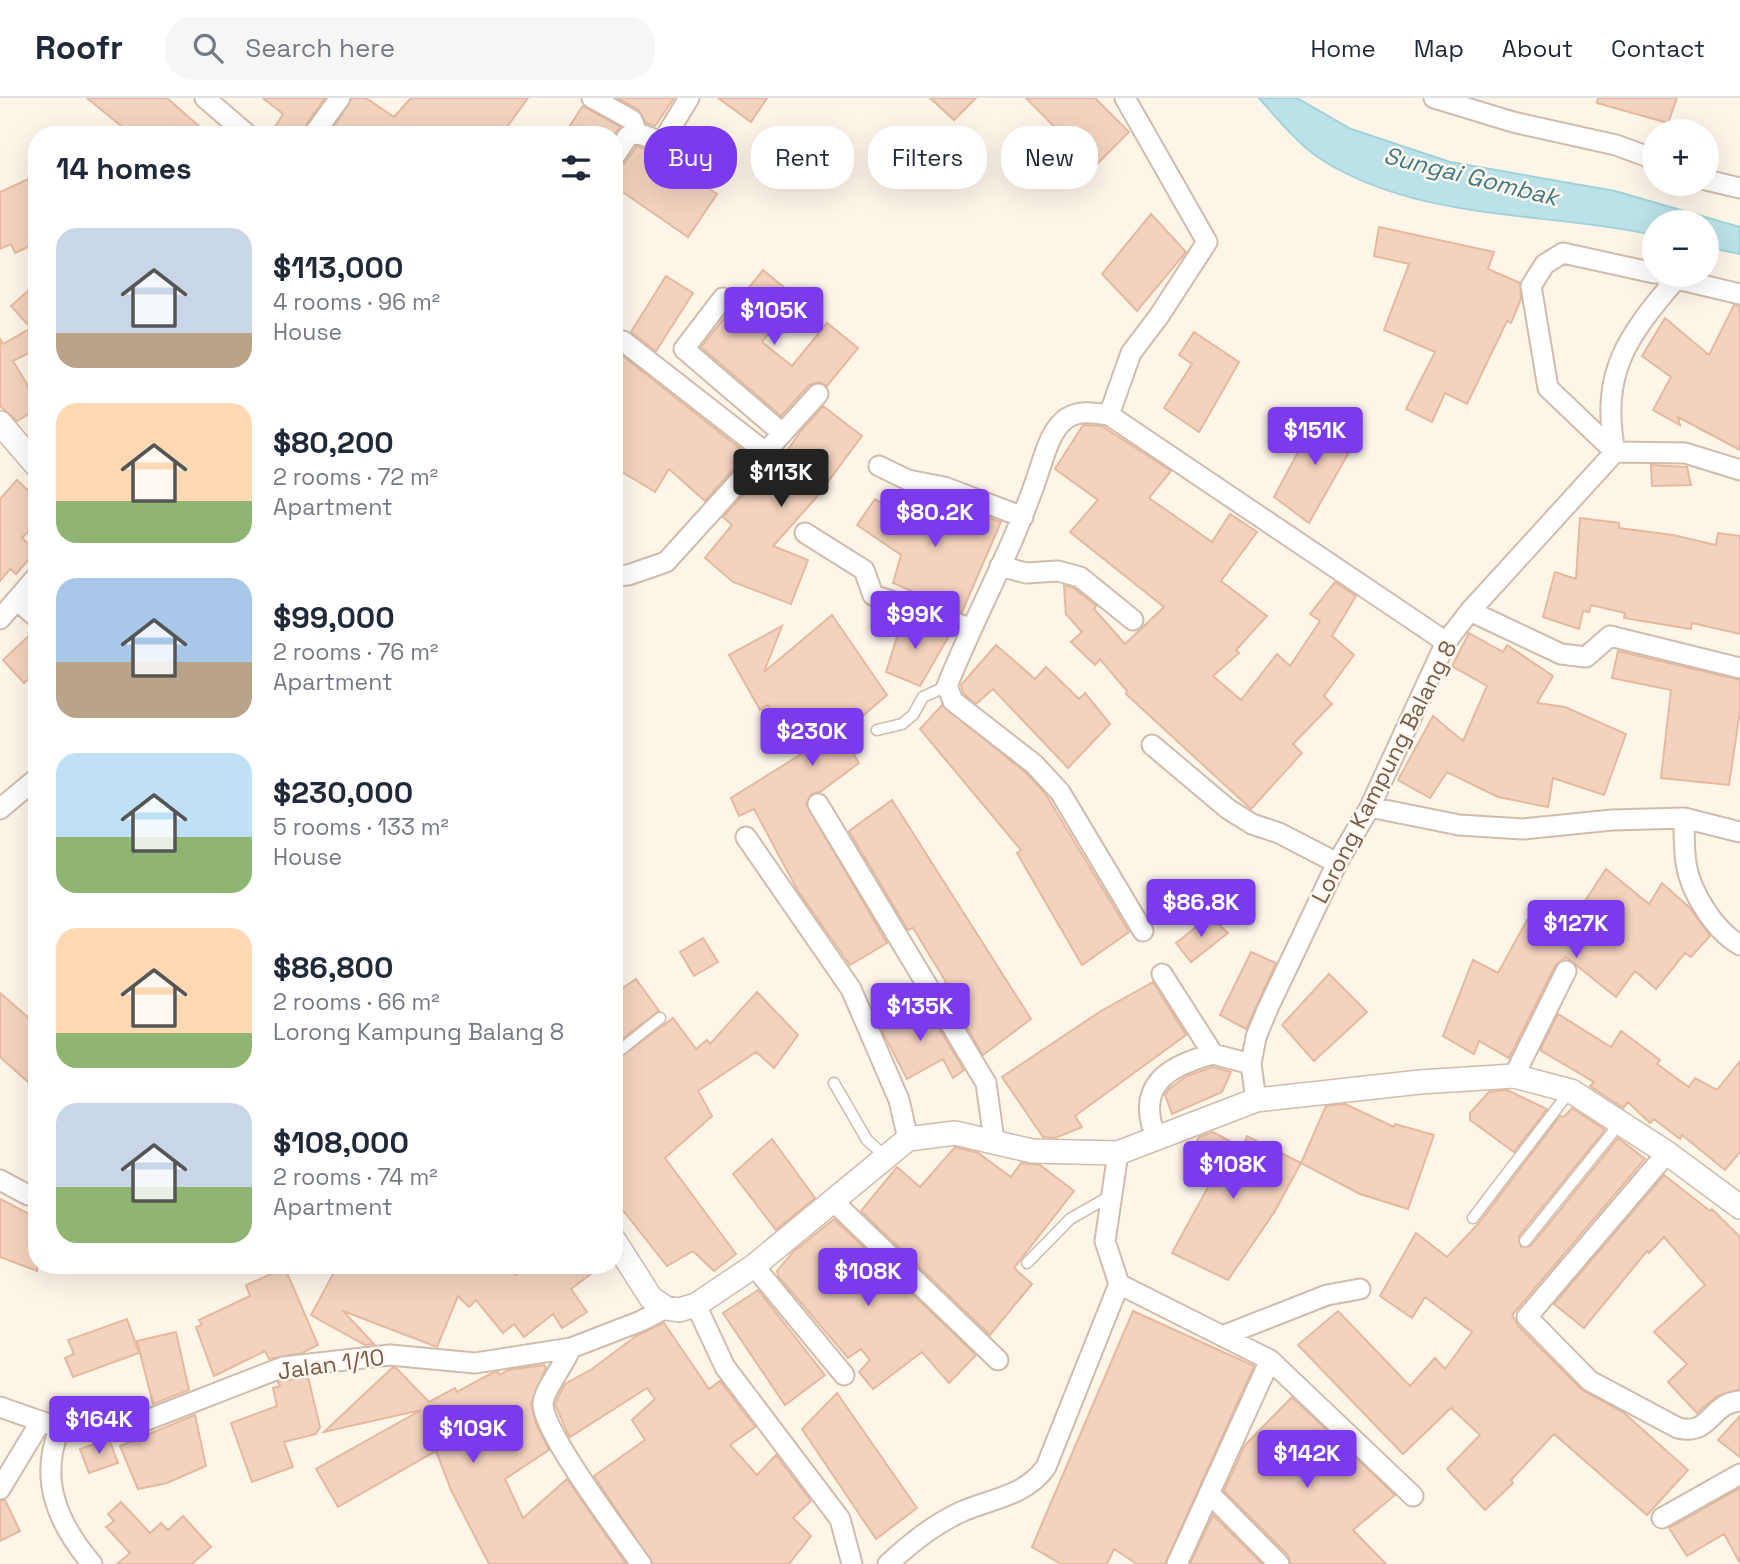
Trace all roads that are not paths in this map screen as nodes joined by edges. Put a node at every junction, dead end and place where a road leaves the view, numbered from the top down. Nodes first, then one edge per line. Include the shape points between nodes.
1 (205, 98) edge
2 (340, 98) edge
3 (592, 98) edge
4 (689, 98) edge
5 (1125, 98) edge
6 (1434, 98) edge
7 (238, 126) edge
8 (321, 126) edge
9 (637, 133) junction
10 (623, 144) edge
11 (1642, 155) edge
12 (1719, 183) edge
13 (1740, 188) edge
14 (1642, 270) edge
15 (1662, 287) edge
16 (1710, 287) edge
17 (1740, 294) edge
18 (723, 298) dead end
19 (623, 341) dead end
20 (818, 394) dead end
21 (1109, 415) junction
22 (0, 423) edge
23 (782, 433) junction
24 (764, 451) junction
25 (1615, 452) junction
26 (28, 456) edge
27 (878, 466) dead end
28 (1740, 470) edge
29 (1023, 517) junction
30 (805, 533) dead end
31 (1000, 566) junction
32 (623, 575) edge
33 (28, 588) edge
34 (18, 601) junction
35 (28, 610) edge
36 (1470, 611) junction
37 (0, 619) edge
38 (1133, 620) dead end
39 (970, 628) junction
40 (1446, 642) junction
41 (1740, 668) edge
42 (947, 686) junction
43 (877, 730) dead end
44 (1152, 746) dead end
45 (28, 786) edge
46 (818, 804) dead end
47 (1370, 807) junction
48 (0, 809) edge
49 (1684, 818) junction
50 (1740, 832) edge
51 (746, 837) dead end
52 (1337, 863) junction
53 (1143, 931) dead end
54 (1740, 945) edge
55 (1566, 971) dead end
56 (1163, 974) dead end
57 (660, 1018) dead end
58 (623, 1048) edge
59 (1213, 1054) junction
60 (1251, 1064) junction
61 (1514, 1076) junction
62 (834, 1083) dead end
63 (1571, 1091) junction
64 (1256, 1100) junction
65 (1620, 1123) junction
66 (1156, 1137) junction
67 (908, 1139) junction
68 (994, 1140) junction
69 (1118, 1153) junction
70 (1667, 1153) junction
71 (887, 1157) junction
72 (0, 1180) edge
73 (28, 1195) edge
74 (1113, 1195) junction
75 (832, 1200) junction
76 (1740, 1207) edge
77 (1473, 1218) dead end
78 (1525, 1241) dead end
79 (623, 1254) edge
80 (1027, 1264) dead end
81 (754, 1266) junction
82 (1119, 1284) junction
83 (1360, 1289) dead end
84 (696, 1305) junction
85 (666, 1308) junction
86 (1225, 1335) junction
87 (571, 1348) junction
88 (998, 1360) dead end
89 (1270, 1360) junction
90 (844, 1375) dead end
91 (1740, 1401) edge
92 (0, 1407) edge
93 (50, 1425) junction
94 (1740, 1474) edge
95 (0, 1489) edge
96 (1209, 1493) junction
97 (1413, 1496) dead end
98 (1662, 1518) dead end
99 (92, 1564) edge
100 (641, 1564) edge
101 (852, 1564) edge
102 (888, 1564) edge
103 (1177, 1564) edge
104 (1279, 1564) edge

1 - 7 street
2 - 8 street
3 - 9 street via 632,120
4 - 9 street via 664,139
5 - 21 street via 1208,242 1131,353
6 - 11 street
9 - 10 street
12 - 13 street
14 - 25 street via 1563,253 1545,264 1531,286 1548,388
15 - 25 street via 1622,351 1608,416
16 - 17 street
18 - 23 street via 684,349
19 - 24 street
20 - 23 street
21 - 29 street via 1087,412 1066,419 1051,438
21 - 40 street
22 - 26 street
23 - 24 street
24 - 32 street via 666,562
25 - 28 street via 1685,453
25 - 36 street, Lorong Kampung Balang 8
27 - 29 street
29 - 31 street
30 - 39 street via 864,570 873,596
31 - 38 street via 1080,577
31 - 39 street
33 - 34 street
34 - 35 street
34 - 37 street
36 - 40 street, Lorong Kampung Balang 8
36 - 41 street via 1561,654 1586,657 1610,636
39 - 42 street
40 - 47 street, Lorong Kampung Balang 8
42 - 43 lane via 923,697 902,724
42 - 53 street via 953,701 1034,764 1060,792
44 - 52 street via 1228,809
45 - 48 street
46 - 68 street via 986,1083
47 - 49 street via 1460,825 1523,829
47 - 52 street, Lorong Kampung Balang 8
49 - 50 street
49 - 54 street via 1686,865 1700,898 1713,921
51 - 67 street via 851,989 900,1100
52 - 60 street, Lorong Kampung Balang 8 via 1268,1008
55 - 61 street
56 - 59 street
57 - 58 lane
59 - 60 street
59 - 66 street via 1190,1060 1153,1086 1147,1101
60 - 64 street, Lorong Kampung Balang 8
61 - 63 street
61 - 64 street
62 - 71 lane via 867,1140
63 - 65 street
63 - 77 lane
64 - 66 street
65 - 70 street
65 - 78 lane
66 - 69 street
67 - 68 street via 955,1133
67 - 71 street
68 - 69 street via 1032,1151
69 - 74 street
70 - 76 street
70 - 91 street via 1527,1317 1590,1381 1678,1428 1699,1429 1724,1405
71 - 75 street
72 - 73 street
74 - 80 lane via 1070,1219
74 - 82 street via 1105,1241
75 - 81 street
75 - 88 street
79 - 85 street via 651,1298
81 - 84 street
81 - 90 street
82 - 86 street
82 - 102 street via 1046,1467 1035,1481 1017,1493 962,1511 919,1535
83 - 86 street via 1327,1295
84 - 85 street
84 - 101 street via 725,1367 840,1519
85 - 87 street, Jalan 1/10
86 - 89 street
87 - 93 street, Jalan 1/10 via 475,1363 390,1355 283,1367 146,1420 81,1430
87 - 100 street via 542,1405 554,1435
89 - 96 street
89 - 97 street
92 - 93 street, Jalan 1/10
93 - 95 street
93 - 99 street via 52,1488 68,1537
94 - 98 street
96 - 103 street
96 - 104 street

